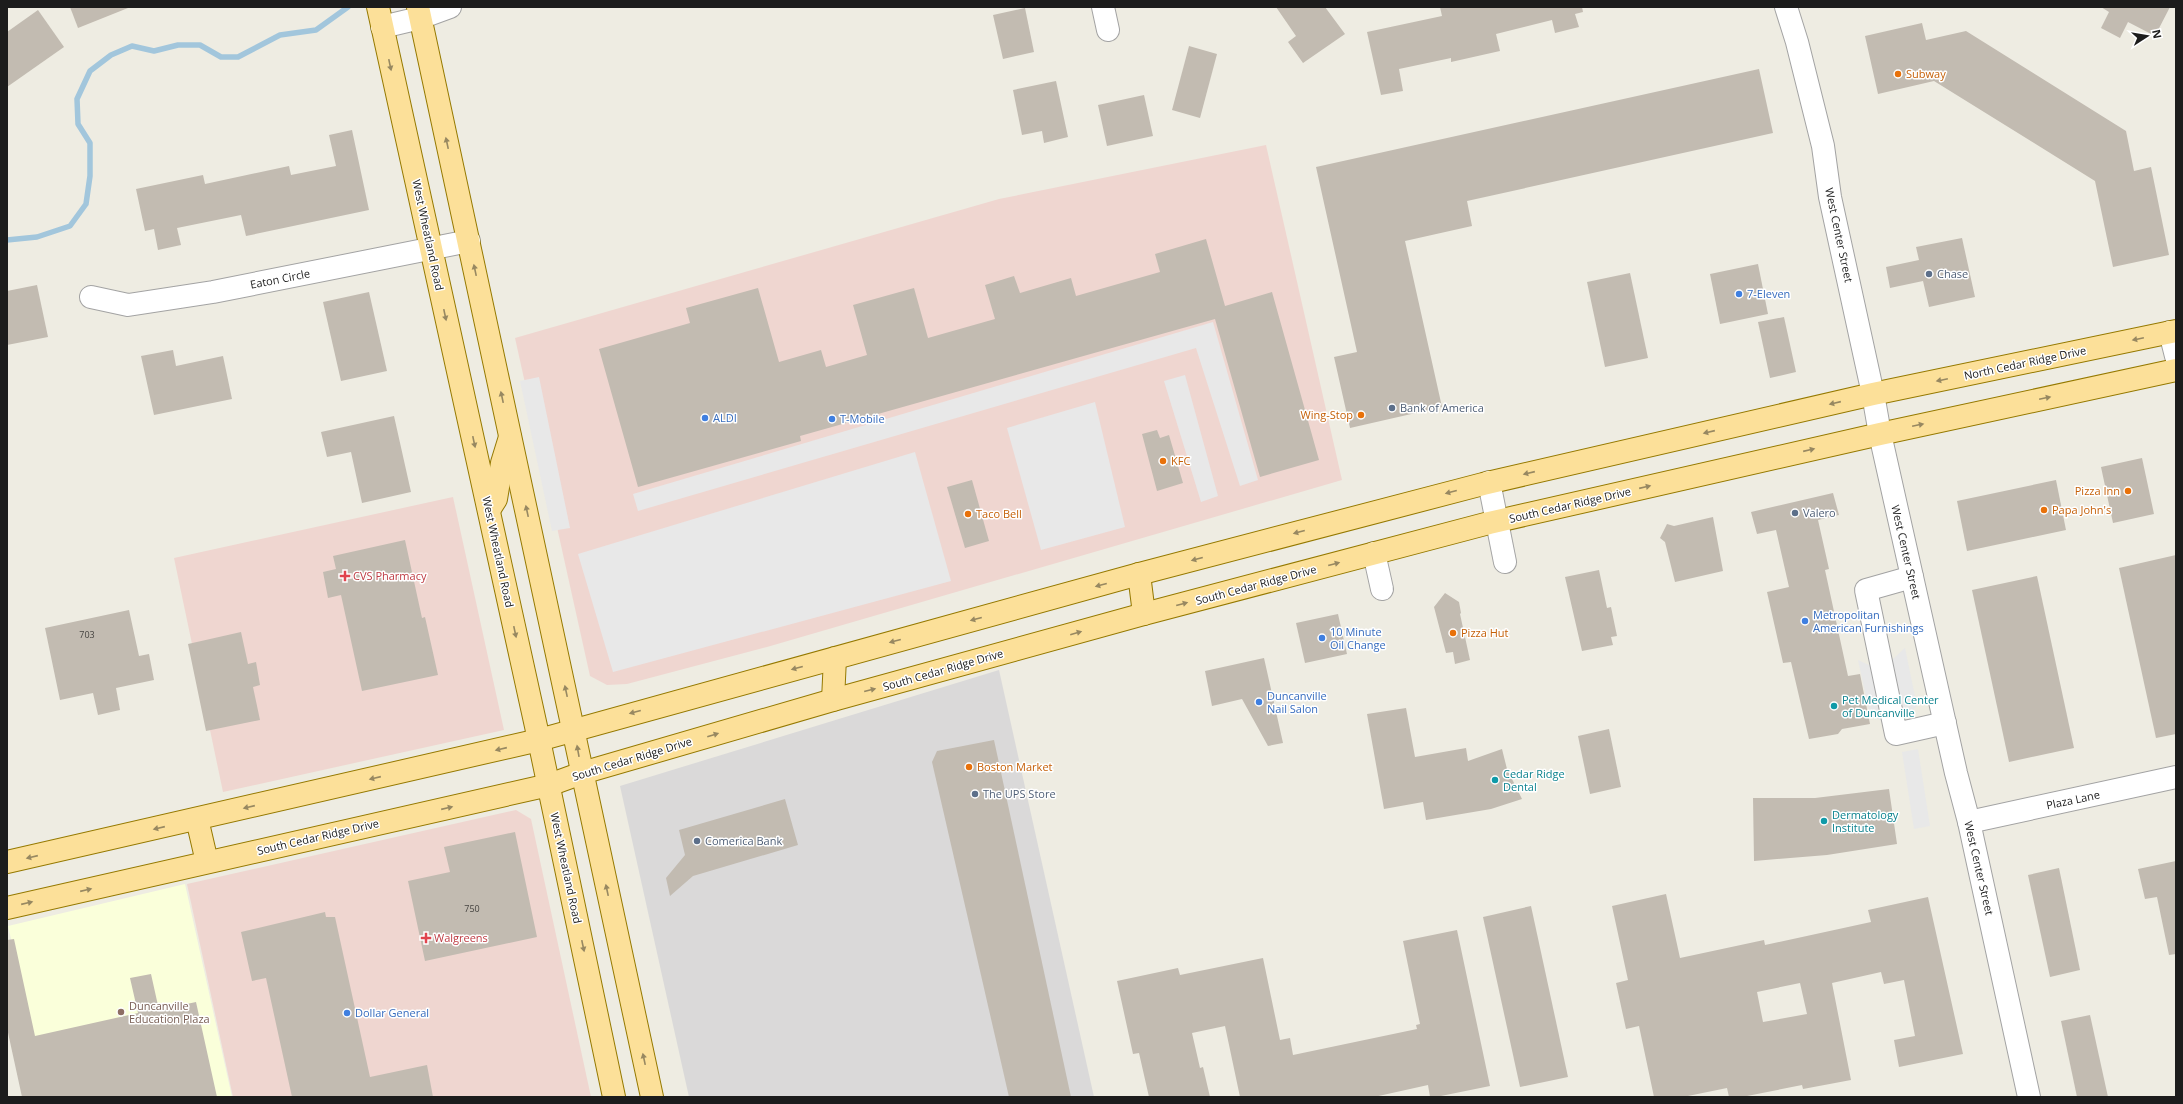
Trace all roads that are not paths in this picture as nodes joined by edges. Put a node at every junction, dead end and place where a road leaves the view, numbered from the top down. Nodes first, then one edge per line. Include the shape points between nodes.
1 (450, 7) edge
2 (1103, 7) edge
3 (1786, 7) edge
4 (419, 13) edge
5 (380, 17) edge
6 (1108, 30) dead end
7 (469, 241) junction
8 (431, 249) junction
9 (91, 298) dead end
10 (2173, 332) edge
11 (2176, 356) edge
12 (2176, 370) edge
13 (1873, 394) junction
14 (1880, 434) junction
15 (510, 435) junction
16 (1489, 482) junction
17 (489, 510) junction
18 (1498, 521) junction
19 (1374, 553) junction
20 (1505, 562) dead end
21 (1139, 574) junction
22 (1912, 577) junction
23 (1382, 589) dead end
24 (1144, 614) junction
25 (835, 658) junction
26 (833, 700) junction
27 (1944, 723) junction
28 (574, 729) junction
29 (539, 740) junction
30 (582, 773) junction
31 (2176, 777) edge
32 (549, 785) junction
33 (197, 819) junction
34 (1970, 822) junction
35 (7, 862) edge
36 (207, 862) junction
37 (7, 908) edge
38 (614, 1097) edge
39 (652, 1097) edge
40 (2029, 1097) edge

1 - 4 street
2 - 6 street
3 - 13 street, West Center Street via 1823,146 1830,197
4 - 5 street
7 -> 4 main road
5 -> 8 main road, West Wheatland Road
7 - 8 street, Eaton Circle
15 -> 7 main road
8 - 9 street, Eaton Circle via 213,292 128,305
8 -> 17 main road, West Wheatland Road
10 - 11 street
10 -> 13 main road, North Cedar Ridge Drive
14 -> 12 main road
13 - 14 street, West Center Street
13 -> 16 main road
18 -> 14 main road, South Cedar Ridge Drive
14 - 22 street, West Center Street
15 - 17 main road via 496,499
28 -> 15 main road
16 - 18 street
16 -> 21 main road
17 -> 29 main road, West Wheatland Road
18 - 19 main road, South Cedar Ridge Drive
18 - 20 street
19 - 23 street
24 -> 19 main road, South Cedar Ridge Drive
21 - 24 main road
21 -> 25 main road
22 - 27 street, West Center Street
22 - 27 street via 1866,590 1896,734
26 -> 24 main road, South Cedar Ridge Drive
25 - 26 main road
25 -> 28 main road
30 -> 26 main road, South Cedar Ridge Drive
27 - 34 street, West Center Street
28 - 29 main road
30 -> 28 main road
29 - 32 main road, West Wheatland Road
29 -> 33 main road
30 - 32 main road, South Cedar Ridge Drive
39 -> 30 main road
31 - 34 street, Plaza Lane
36 -> 32 main road, South Cedar Ridge Drive
32 -> 38 main road, West Wheatland Road
33 -> 35 main road
33 - 36 main road
34 - 40 street, West Center Street
37 -> 36 main road, South Cedar Ridge Drive

